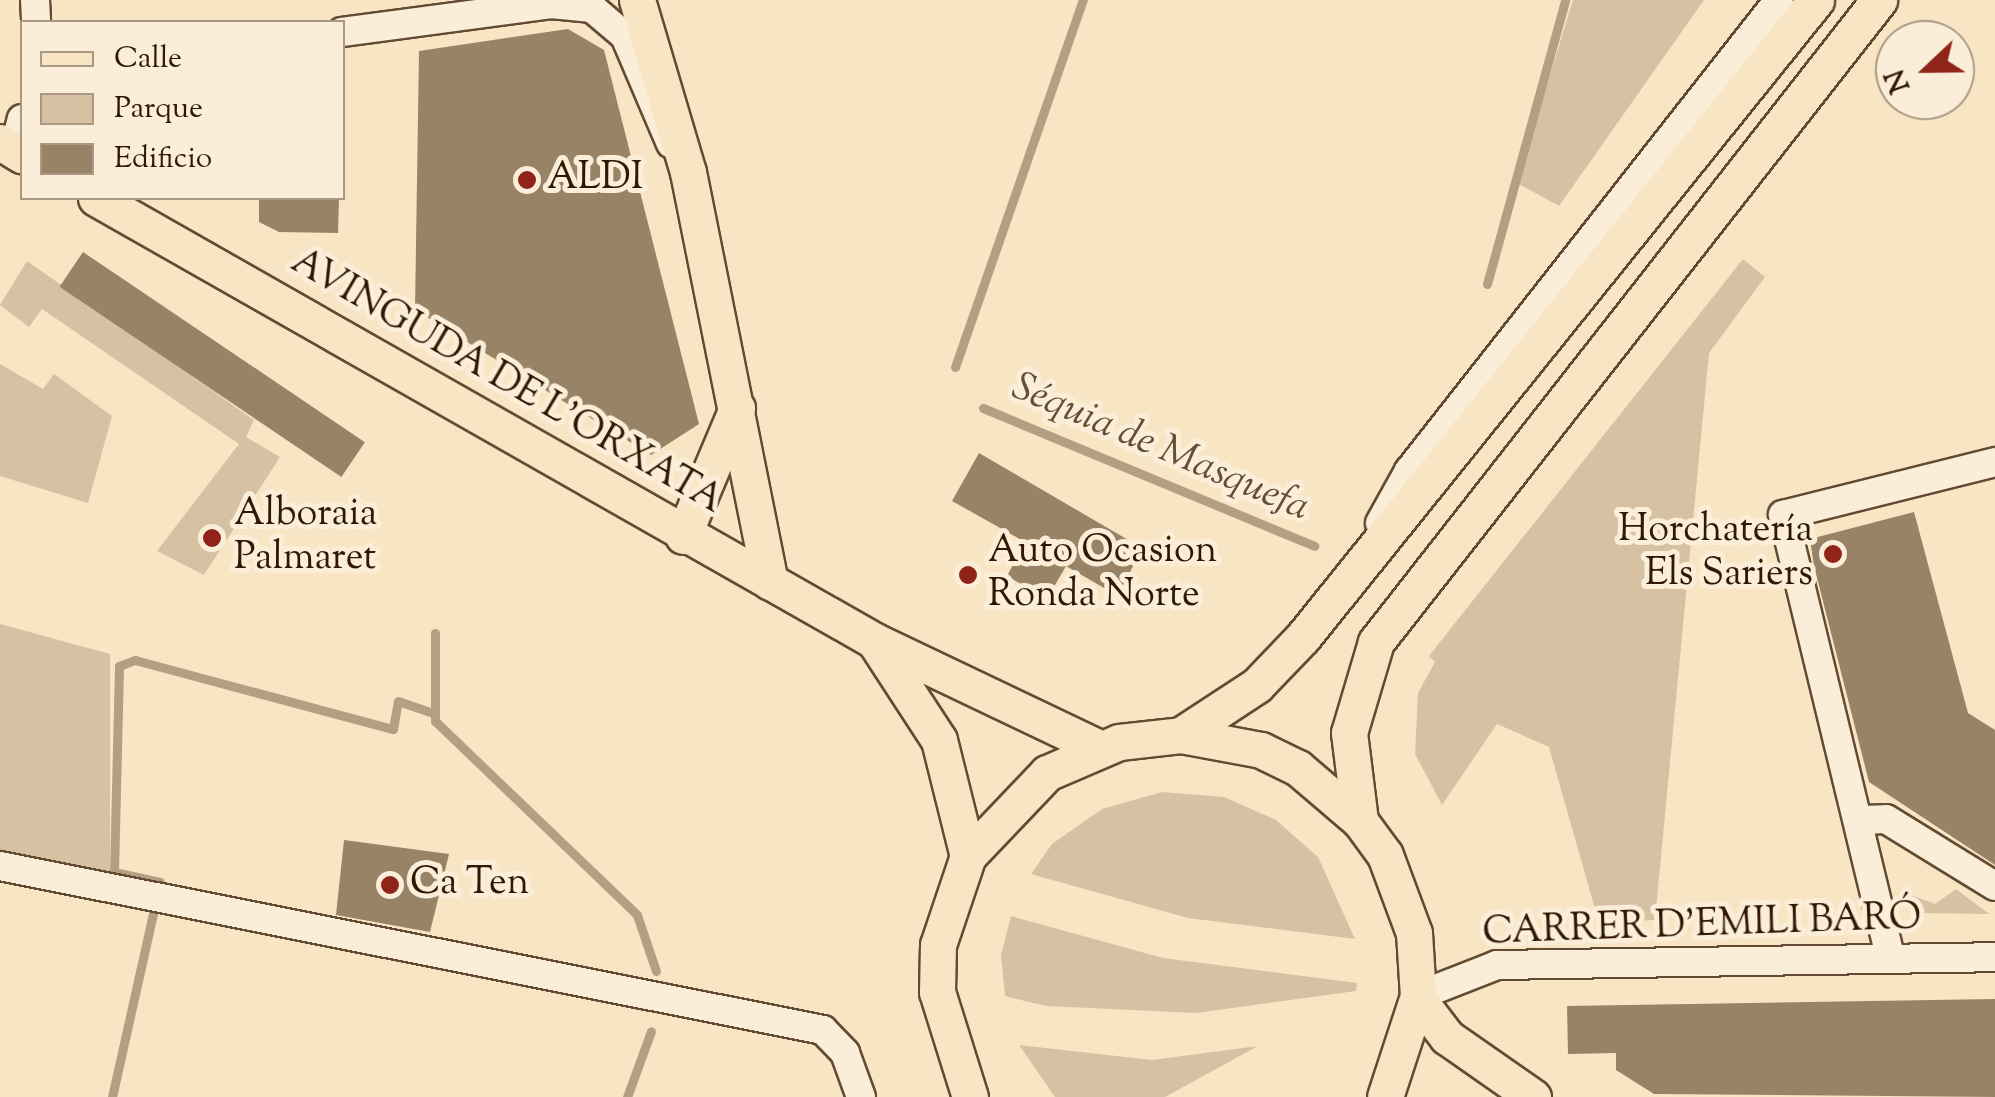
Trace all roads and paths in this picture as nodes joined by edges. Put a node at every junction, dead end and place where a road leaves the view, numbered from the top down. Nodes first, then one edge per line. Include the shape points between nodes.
1 (636, 0) edge
2 (1778, 0) edge
3 (1816, 0) edge
4 (1879, 0) edge
5 (345, 32) edge
6 (688, 172) junction
7 (99, 200) edge
8 (737, 408) junction
9 (1995, 462) edge
10 (683, 536) junction
11 (770, 582) junction
12 (1342, 589) junction
13 (874, 641) junction
14 (1181, 736) junction
15 (1099, 748) junction
16 (1360, 820) junction
17 (1861, 820) junction
18 (968, 856) junction
19 (0, 866) edge
20 (1995, 886) edge
21 (1890, 956) junction
22 (1995, 957) edge
23 (1418, 998) junction
24 (861, 1097) edge
25 (970, 1097) edge
26 (1386, 1097) edge
27 (1533, 1097) edge

1 - 6 main road
2 - 12 street via 1409,471
3 - 12 main road
4 - 16 main road via 1376,642 1349,733
5 - 6 street via 551,4 592,8 624,36 648,106
6 - 8 main road
7 - 10 main road, AVINGUDA DE L'ORXATA
8 - 10 main road
8 - 11 main road
9 - 17 street via 1784,515
10 - 11 main road, AVINGUDA DE L'ORXATA
11 - 13 main road, AVINGUDA DE L'ORXATA
12 - 14 main road via 1256,686
13 - 15 main road, AVINGUDA DE L'ORXATA
13 - 18 main road, AVINGUDA DE L'ORXATA via 939,740
14 - 15 main road
14 - 16 main road via 1274,756
15 - 18 main road via 1024,790
16 - 23 main road via 1402,893
17 - 20 street via 1886,819
17 - 21 street
18 - 25 main road via 938,945 937,992
19 - 24 street via 823,1030 845,1053
21 - 22 street, CARRER D'EMILI BARÓ
21 - 23 street, CARRER D'EMILI BARÓ via 1498,965
23 - 26 main road
23 - 27 main road via 1448,1037

